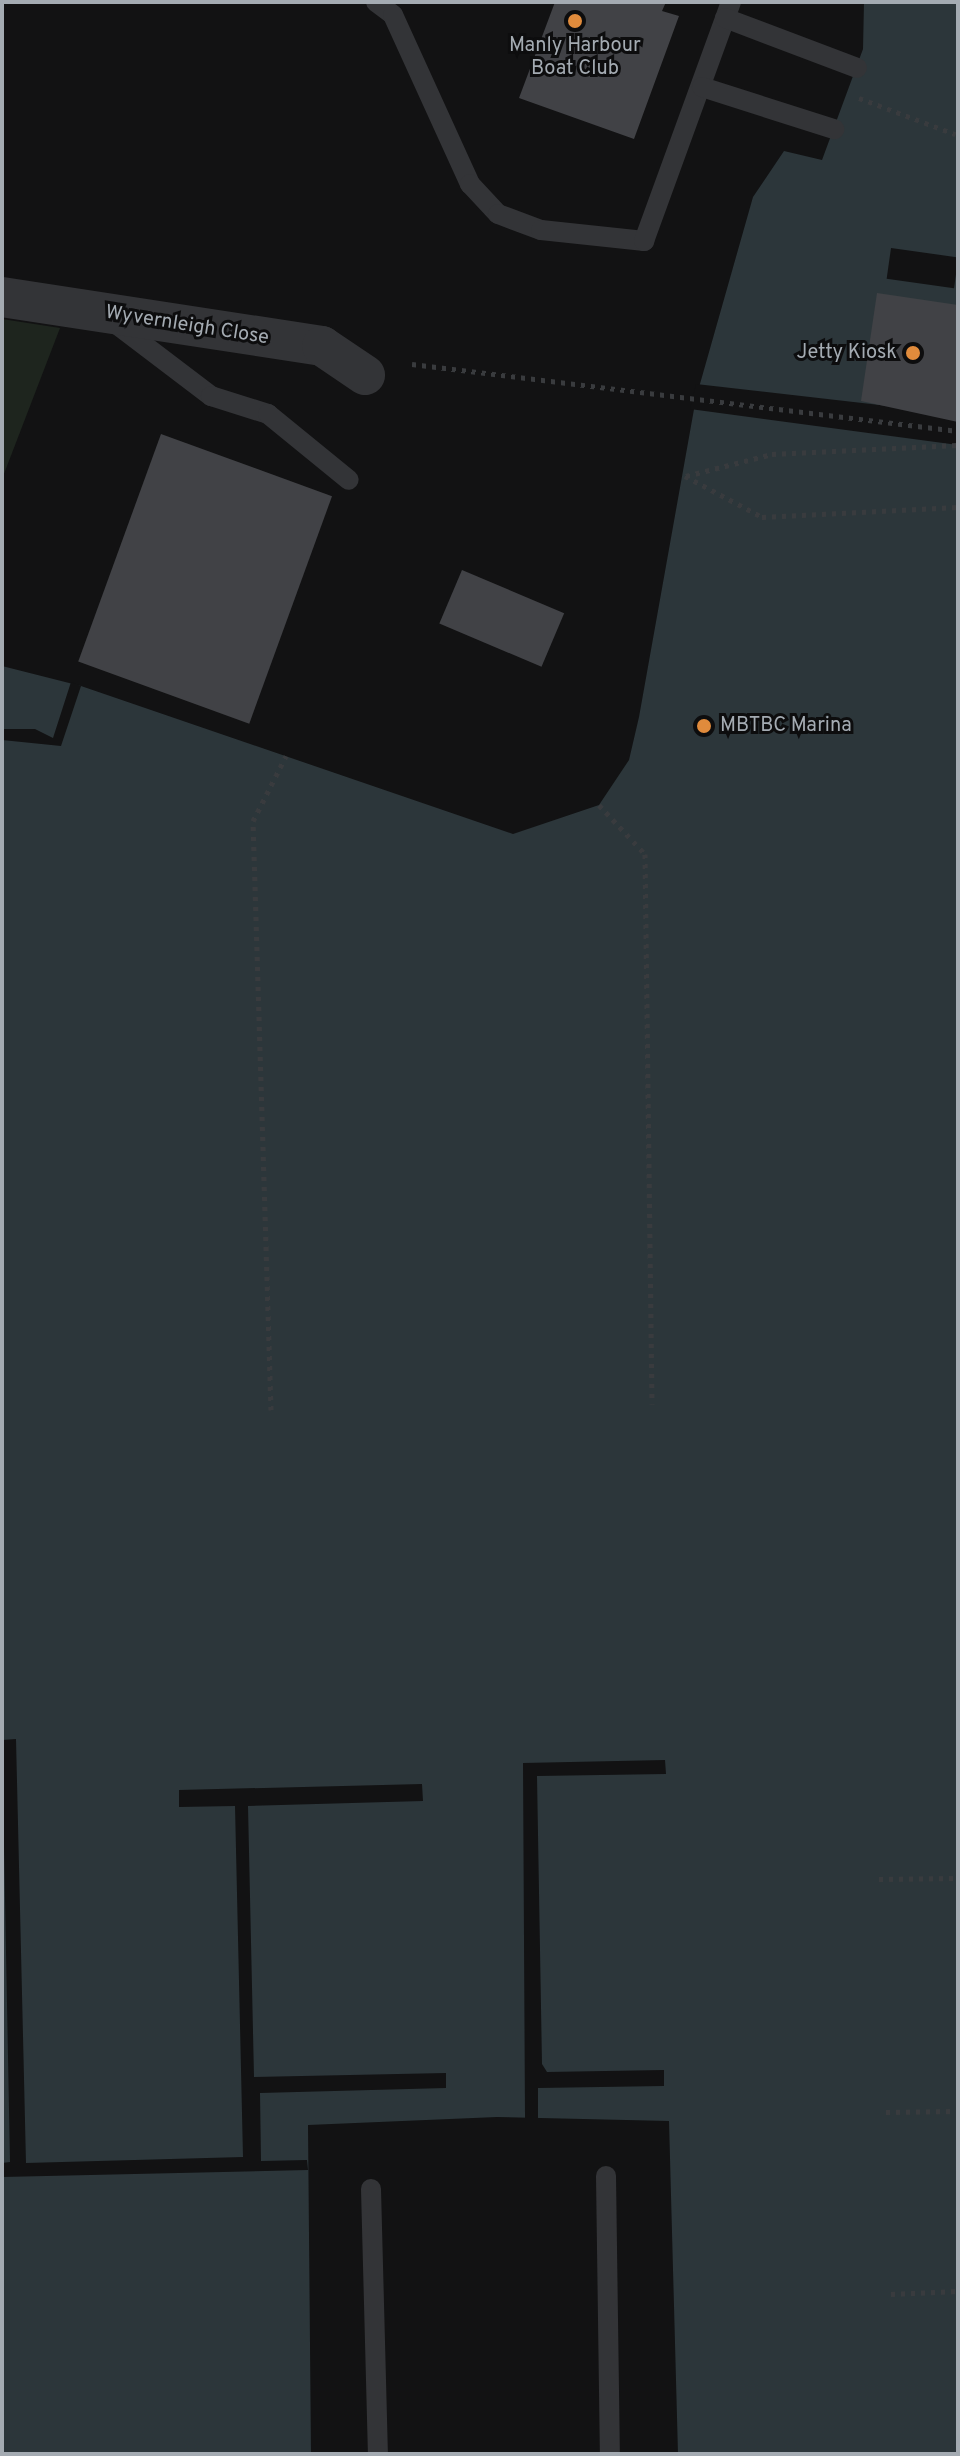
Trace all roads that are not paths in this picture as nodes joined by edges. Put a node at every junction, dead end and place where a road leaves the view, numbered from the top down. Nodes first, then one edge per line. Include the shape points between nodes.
1 (376, 2) edge
2 (728, 10) edge
3 (857, 68) dead end
4 (702, 87) junction
5 (834, 129) dead end
6 (2, 297) edge
7 (102, 313) junction
8 (365, 375) dead end
9 (349, 480) dead end
10 (606, 2176) dead end
11 (371, 2189) dead end
12 (378, 2454) edge
13 (610, 2454) edge

1 - 4 lane via 393,15 470,184 498,214 541,230 644,241
2 - 3 lane
2 - 4 lane
4 - 5 lane
6 - 7 street, Wyvernleigh Close
7 - 8 street, Wyvernleigh Close via 322,346
7 - 9 lane via 211,396 268,414
10 - 13 lane
11 - 12 lane

